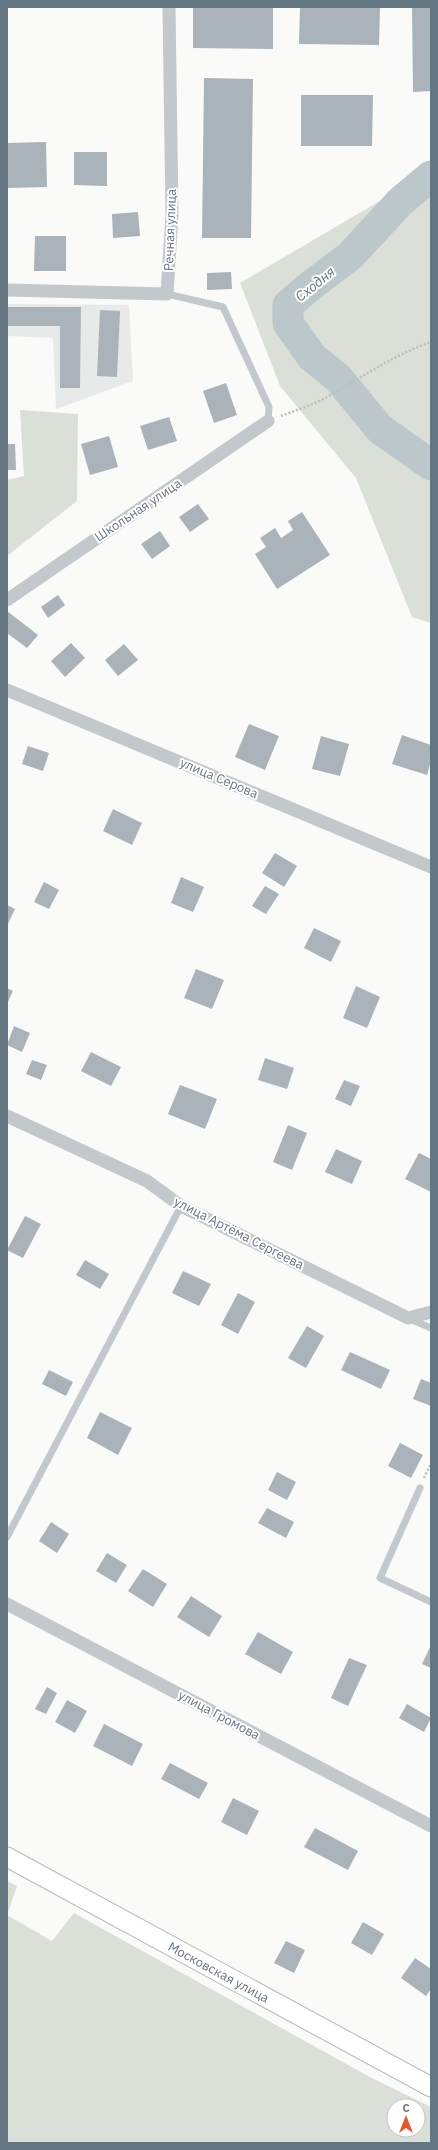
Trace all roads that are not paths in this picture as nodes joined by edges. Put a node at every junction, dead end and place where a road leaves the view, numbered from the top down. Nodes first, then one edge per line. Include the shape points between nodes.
1 (169, 7) edge
2 (7, 290) edge
3 (167, 294) junction
4 (268, 421) joint
5 (7, 600) edge
6 (7, 690) edge
7 (431, 867) edge
8 (7, 1116) edge
9 (181, 1206) junction
10 (431, 1312) edge
11 (408, 1318) junction
12 (431, 1328) edge
13 (420, 1488) road end
14 (7, 1537) edge
15 (431, 1602) edge
16 (7, 1604) edge
17 (431, 1826) edge
18 (7, 1856) edge
19 (431, 2088) edge

1 - 3 street, Речная улица via 172,214
2 - 3 street
3 - 4 lane via 223,307 270,407
4 - 5 street, Школьная улица
6 - 7 street, улица Серова
8 - 9 street, улица Артёма Сергеева via 147,1181
9 - 11 street, улица Артёма Сергеева
9 - 14 lane
10 - 11 street
11 - 12 lane
13 - 15 lane via 380,1578
16 - 17 street, улица Громова
18 - 19 street, Московская улица

